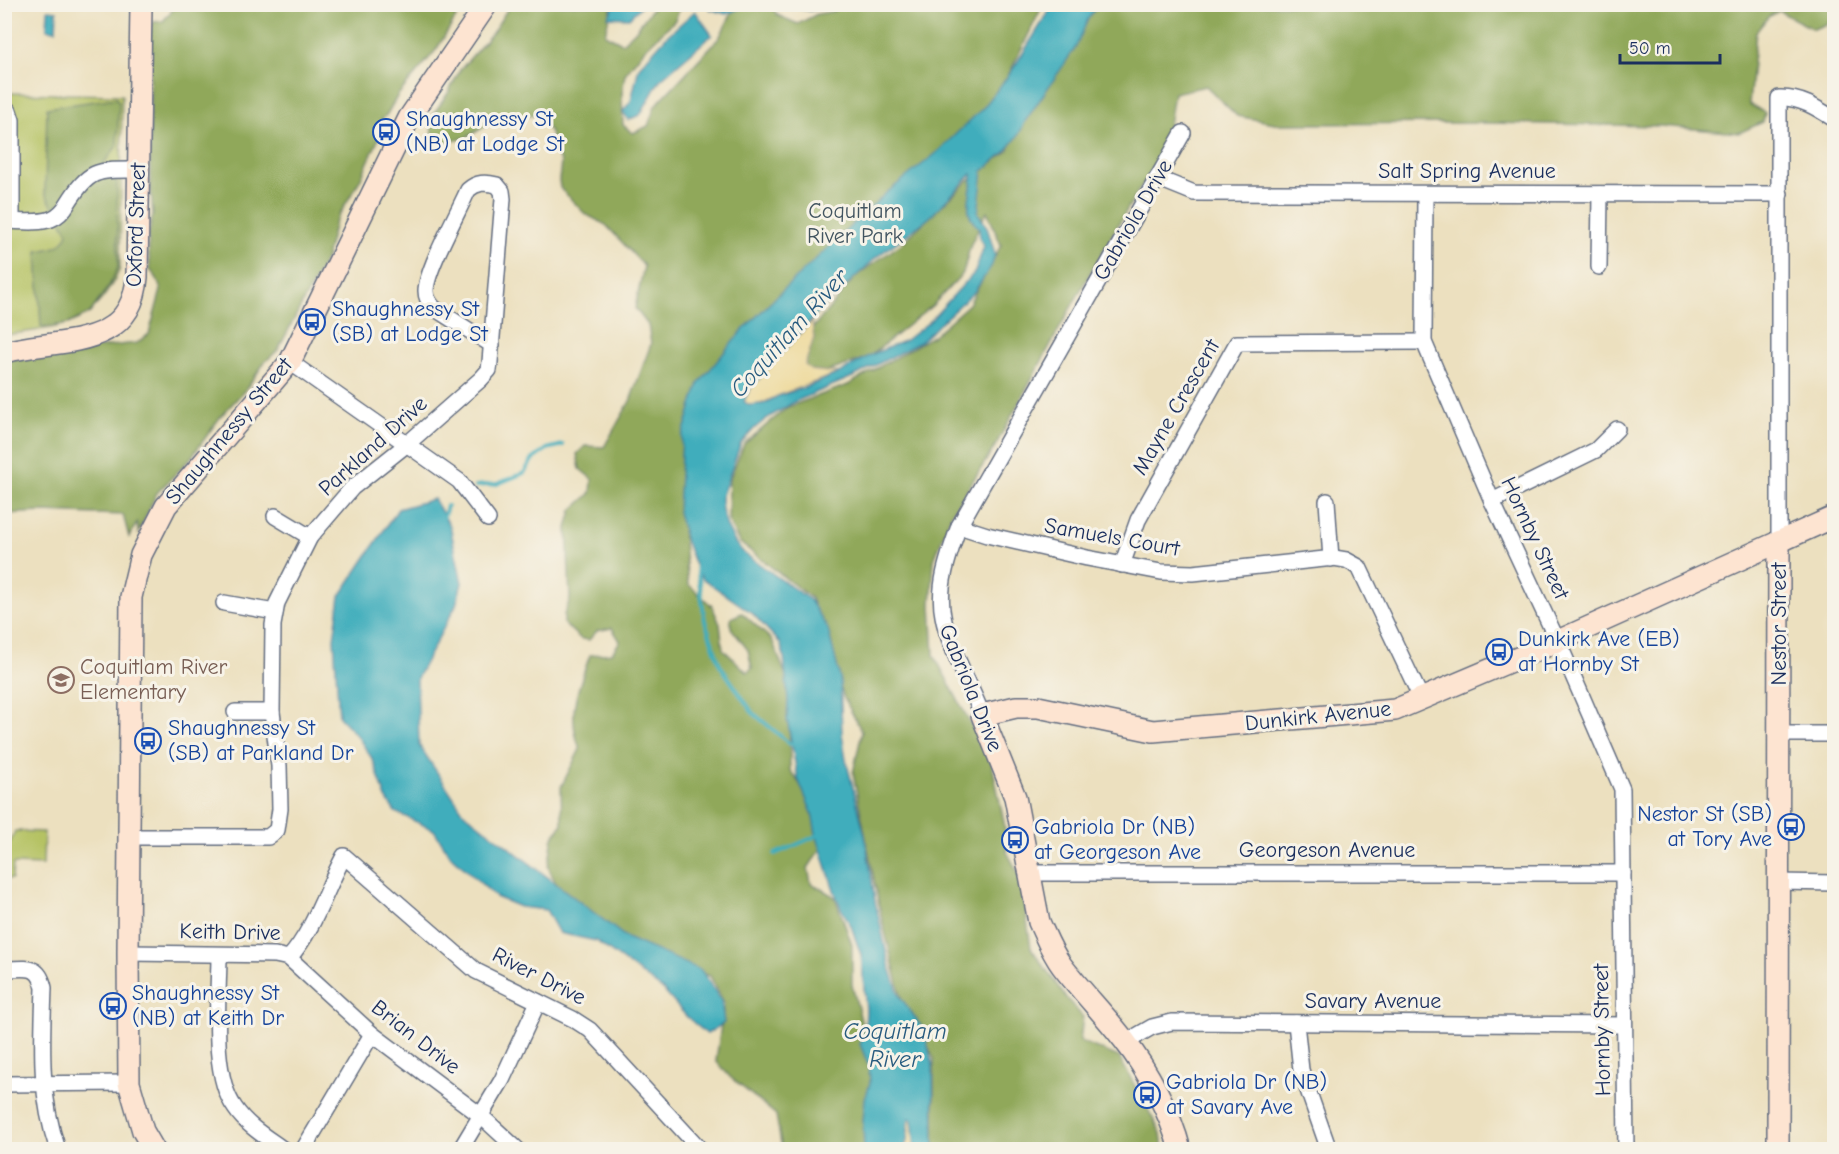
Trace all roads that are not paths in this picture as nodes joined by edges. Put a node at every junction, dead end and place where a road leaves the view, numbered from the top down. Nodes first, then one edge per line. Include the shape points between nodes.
1 (141, 4) edge
2 (487, 4) edge
3 (4, 106) edge
4 (1834, 119) edge
5 (1183, 133) dead end
6 (138, 170) junction
7 (1156, 178) junction
8 (1600, 194) junction
9 (1780, 194) junction
10 (1425, 195) junction
11 (8, 220) edge
12 (1599, 267) dead end
13 (1424, 342) junction
14 (492, 345) junction
15 (4, 352) edge
16 (290, 362) junction
17 (1617, 429) dead end
18 (406, 445) junction
19 (1327, 501) dead end
20 (1492, 501) junction
21 (275, 516) dead end
22 (1834, 517) edge
23 (488, 519) dead end
24 (959, 526) junction
25 (310, 537) junction
26 (1779, 543) junction
27 (1331, 559) junction
28 (1122, 565) junction
29 (224, 603) dead end
30 (275, 612) junction
31 (1558, 641) junction
32 (1422, 700) junction
33 (235, 712) dead end
34 (272, 712) junction
35 (982, 715) junction
36 (1779, 734) junction
37 (1834, 734) edge
38 (129, 837) junction
39 (344, 856) joint
40 (1030, 873) junction
41 (1623, 873) junction
42 (1779, 882) junction
43 (1834, 884) edge
44 (128, 953) junction
45 (219, 955) junction
46 (289, 958) junction
47 (4, 969) edge
48 (538, 1002) junction
49 (1296, 1023) junction
50 (1624, 1025) junction
51 (372, 1034) junction
52 (1126, 1042) junction
53 (44, 1083) junction
54 (129, 1083) junction
55 (4, 1084) edge
56 (480, 1115) junction
57 (58, 1149) edge
58 (153, 1149) edge
59 (284, 1149) edge
60 (303, 1149) edge
61 (460, 1149) edge
62 (518, 1149) edge
63 (701, 1149) edge
64 (1180, 1149) edge
65 (1329, 1149) edge
66 (1626, 1149) edge
67 (1778, 1149) edge

1 - 6 street, Oxford Street
2 - 16 street, Shaughnessy Street via 409,118
3 - 11 street via 12,120
4 - 9 street, Nestor Street via 1792,97 1779,98
5 - 7 street, Gabriola Drive
6 - 11 street via 96,172 81,183 55,217
6 - 15 street, Oxford Street via 136,284 126,314 115,326 98,334
7 - 10 street, Salt Spring Avenue via 1194,193
7 - 24 street, Gabriola Drive
8 - 9 street, Salt Spring Avenue
8 - 10 street, Salt Spring Avenue
8 - 12 street
9 - 26 street, Nestor Street
10 - 13 street, Hornby Street
13 - 20 street, Hornby Street
13 - 28 street, Mayne Crescent via 1237,342 1138,520
14 - 14 street, Parkland Drive via 503,199 497,184 482,182 468,190 426,287 434,308
14 - 18 street, Parkland Drive via 486,374
16 - 18 street
16 - 38 street, Shaughnessy Street via 166,506 141,555 131,597
17 - 20 street via 1596,450
18 - 23 street via 459,481
18 - 25 street, Parkland Drive via 352,488
19 - 27 street
20 - 31 street, Hornby Street
21 - 25 street
22 - 26 street, Dunkirk Avenue
24 - 28 street, Samuels Court via 987,536
24 - 35 street, Gabriola Drive via 944,579 942,616
25 - 30 street, Parkland Drive
26 - 31 street, Dunkirk Avenue
26 - 36 street, Nestor Street
27 - 28 street, Samuels Court via 1193,573
27 - 32 street, Samuels Court via 1346,560 1359,567
29 - 30 street
30 - 34 street, Parkland Drive
31 - 32 street, Dunkirk Avenue
31 - 41 street, Hornby Street via 1622,789
32 - 35 street, Dunkirk Avenue via 1383,712 1153,731 1038,707 1016,707
33 - 34 street
34 - 38 street, Parkland Drive via 280,784 279,821 273,834
35 - 40 street, Gabriola Drive via 1015,797
36 - 37 street
36 - 42 street, Nestor Street
38 - 44 street, Shaughnessy Street
39 - 46 street, Keith Drive via 316,915
39 - 48 street, River Drive via 467,964
40 - 41 street, Georgeson Avenue
40 - 52 street, Gabriola Drive via 1039,922 1056,956
41 - 50 street, Hornby Street
42 - 43 street
42 - 67 street, Nestor Street
44 - 45 street, Keith Drive
44 - 54 street, Shaughnessy Street
45 - 46 street, Keith Drive
45 - 59 street via 219,1056 224,1088 241,1117
46 - 51 street, Brian Drive
47 - 53 street via 27,969 40,974 44,988
48 - 56 street via 502,1080
48 - 63 street, River Drive via 584,1025 599,1038
49 - 50 street, Savary Avenue
49 - 52 street, Savary Avenue via 1172,1022 1152,1027
49 - 65 street via 1301,1070
50 - 66 street, Hornby Street
51 - 56 street, Brian Drive
51 - 60 street
52 - 64 street, Gabriola Drive via 1161,1100
53 - 54 street
53 - 55 street
53 - 57 street via 48,1120
54 - 58 street, Shaughnessy Street via 143,1131
56 - 61 street
56 - 62 street, Brian Drive

